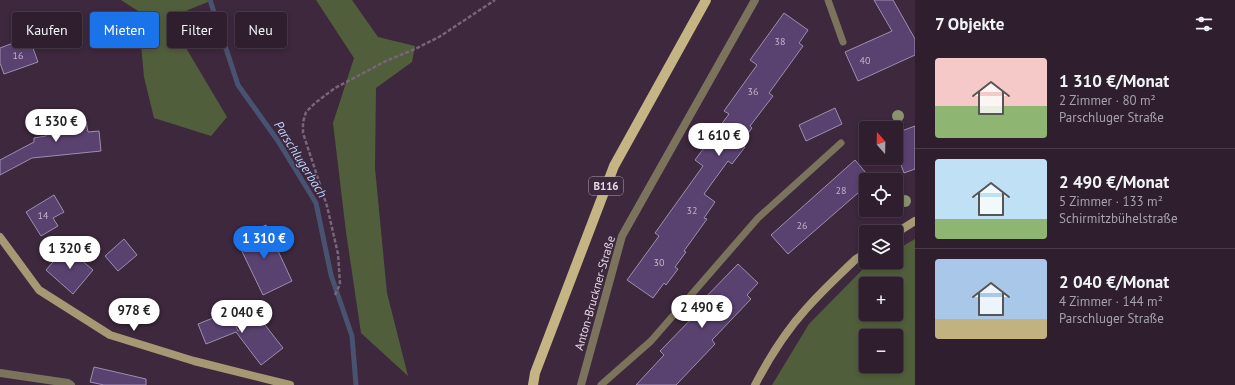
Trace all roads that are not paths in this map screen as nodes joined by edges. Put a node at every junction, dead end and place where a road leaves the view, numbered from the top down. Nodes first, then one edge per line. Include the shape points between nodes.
1 (706, 0) edge
2 (755, 0) edge
3 (828, 0) edge
4 (843, 42) dead end
5 (841, 143) dead end
6 (915, 221) edge
7 (903, 228) edge
8 (0, 237) edge
9 (859, 257) edge
10 (0, 373) edge
11 (71, 385) edge
12 (290, 385) edge
13 (533, 385) edge
14 (581, 385) edge
15 (600, 385) edge
16 (755, 385) edge

1 - 13 main road, B116 via 614,166
2 - 14 street, Anton-Bruckner-Straße via 622,236
3 - 4 lane
5 - 15 lane via 758,218 651,341
6 - 7 main road
8 - 12 main road via 39,290 110,335 194,361
9 - 16 main road via 805,309
10 - 11 street

